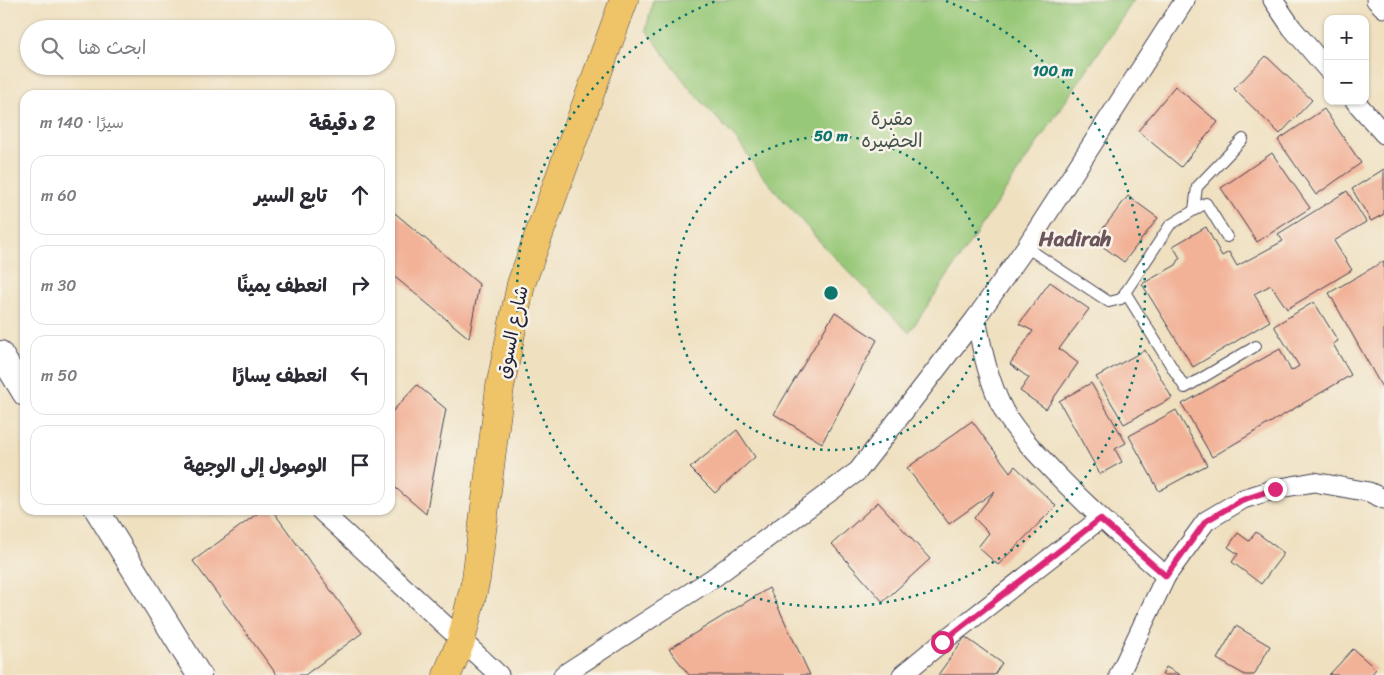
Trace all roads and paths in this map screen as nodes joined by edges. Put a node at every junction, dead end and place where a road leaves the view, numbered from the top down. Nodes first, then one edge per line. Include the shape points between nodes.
1 (624, 0) edge
2 (1185, 0) edge
3 (1273, 0) edge
4 (1376, 0) edge
5 (1384, 8) edge
6 (1324, 65) edge
7 (1359, 105) edge
8 (1384, 134) edge
9 (1243, 139) dead end
10 (1194, 210) junction
11 (1227, 237) dead end
12 (1026, 246) junction
13 (1125, 292) junction
14 (976, 318) junction
15 (1256, 346) dead end
16 (0, 353) edge
17 (20, 386) edge
18 (1384, 498) edge
19 (100, 515) edge
20 (325, 515) edge
21 (1100, 519) junction
22 (1166, 576) junction
23 (461, 641) junction
24 (199, 675) edge
25 (447, 675) edge
26 (499, 675) edge
27 (563, 675) edge
28 (902, 675) edge
29 (1119, 675) edge

1 - 23 main road, شارع السوق via 521,284 500,387 476,578
2 - 12 street
3 - 6 street
4 - 5 street
7 - 8 street
9 - 10 lane via 1197,187
10 - 11 lane via 1206,203
10 - 13 lane via 1170,225
12 - 13 lane via 1109,302 1120,299
12 - 14 street
13 - 15 lane via 1184,388
14 - 21 street via 983,356 1005,412 1037,455
14 - 27 street via 858,471 713,578
16 - 17 street
18 - 22 street via 1369,492 1314,482 1275,489 1242,500 1206,521
19 - 24 street
20 - 23 street
21 - 22 street
21 - 28 street
22 - 29 street
23 - 25 main road, شارع السوق
23 - 26 street

